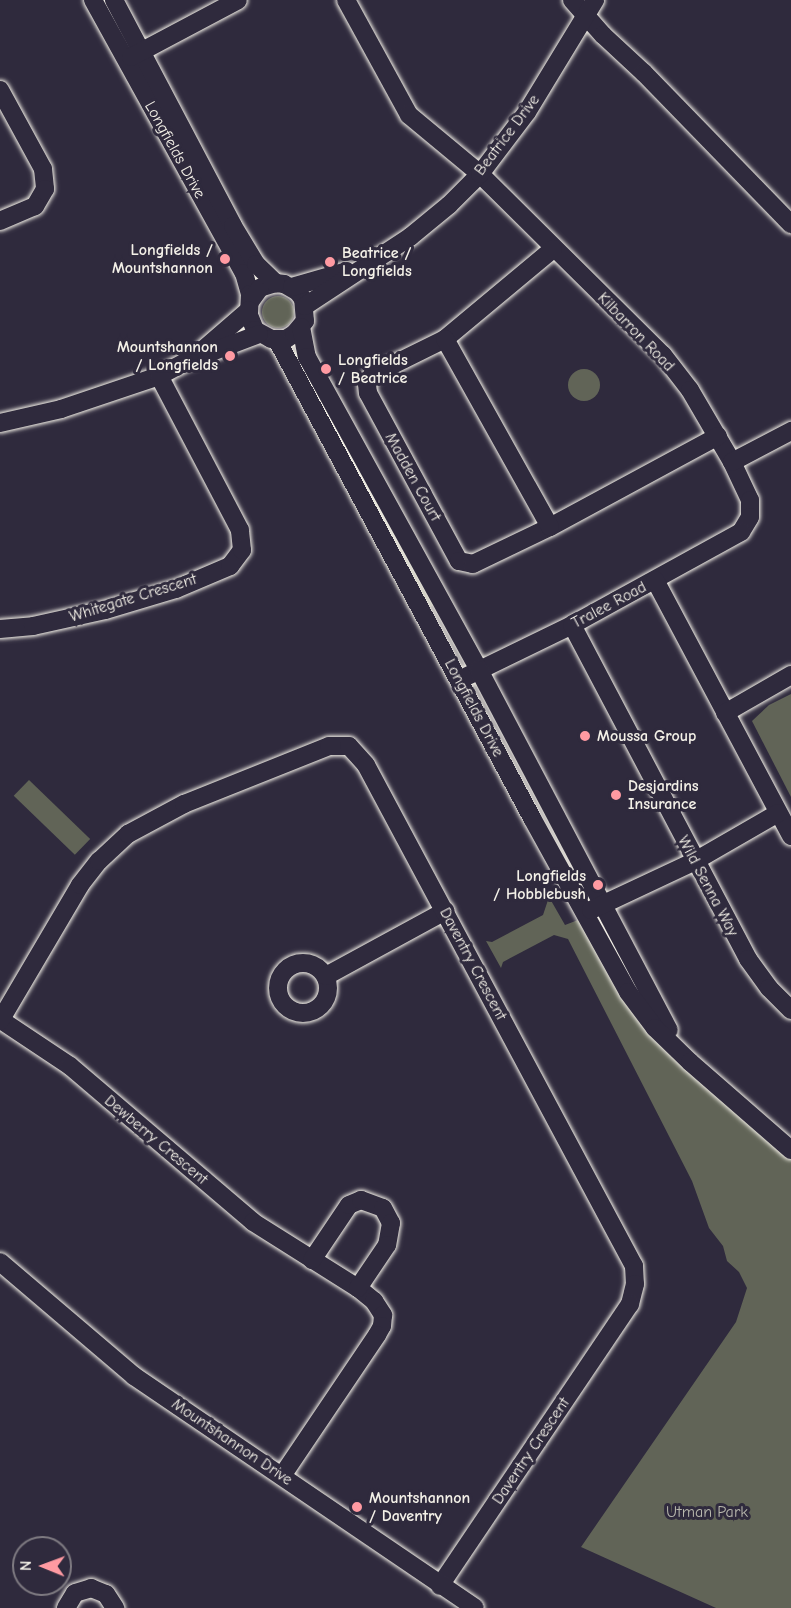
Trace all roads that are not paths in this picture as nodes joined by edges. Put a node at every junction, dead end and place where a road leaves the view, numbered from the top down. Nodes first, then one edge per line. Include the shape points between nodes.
1 (93, 0) edge
2 (114, 0) edge
3 (238, 0) edge
4 (346, 0) edge
5 (572, 0) edge
6 (591, 8) edge
7 (133, 56) junction
8 (0, 90) edge
9 (480, 174) junction
10 (0, 221) edge
11 (791, 224) edge
12 (553, 249) junction
13 (363, 267) junction
14 (284, 285) junction
15 (250, 306) junction
16 (305, 306) junction
17 (301, 327) junction
18 (259, 334) junction
19 (445, 339) junction
20 (277, 340) junction
21 (185, 362) junction
22 (159, 376) junction
23 (0, 423) edge
24 (791, 431) edge
25 (717, 436) junction
26 (732, 462) junction
27 (750, 517) joint
28 (550, 527) junction
29 (655, 580) junction
30 (572, 625) junction
31 (0, 629) edge
32 (479, 670) junction
33 (791, 675) edge
34 (459, 680) junction
35 (725, 712) junction
36 (778, 813) junction
37 (791, 836) edge
38 (695, 861) junction
39 (602, 905) junction
40 (445, 911) junction
41 (584, 914) junction
42 (326, 976) dead end
43 (791, 1010) edge
44 (0, 1021) edge
45 (690, 1062) junction
46 (791, 1150) edge
47 (312, 1260) junction
48 (0, 1262) edge
49 (358, 1288) junction
50 (282, 1476) junction
51 (440, 1586) junction
52 (66, 1608) edge
53 (115, 1608) edge
54 (475, 1608) edge

1 - 7 street, Longfields Drive
2 - 7 street, Longfields Drive
3 - 7 street
4 - 9 street, Kilbarron Road via 409,115
5 - 6 street
6 - 9 street, Beatrice Drive via 511,135
6 - 11 street
7 - 14 street, Longfields Drive via 256,264
7 - 15 street, Longfields Drive via 236,257 248,283
8 - 10 street via 43,169 45,189 35,206
9 - 12 street, Kilbarron Road
9 - 13 street, Beatrice Drive via 410,237
12 - 19 street, Madden Court
12 - 25 street, Kilbarron Road via 663,355 690,390
13 - 14 street, Beatrice Drive
13 - 16 street, Beatrice Drive
14 - 15 street via 260,288
14 - 16 street via 298,292
15 - 18 street via 252,326
15 - 21 street via 229,330
16 - 17 street
17 - 20 street via 286,339
17 - 32 street, Longfields Drive via 307,357
18 - 20 street
18 - 21 street
19 - 28 street
19 - 28 street, Madden Court via 372,375 367,384 368,393 459,561 473,564
20 - 34 street, Longfields Drive
21 - 22 street
22 - 23 street via 61,409
22 - 31 street, Whitegate Crescent via 240,530 242,550 230,566 176,589 105,610
24 - 26 street
25 - 26 street, Kilbarron Road
25 - 28 street, Madden Court
26 - 27 street, Kilbarron Road via 750,500
27 - 29 street, Tralee Road via 741,532
29 - 30 street, Tralee Road
29 - 35 street
30 - 32 street, Tralee Road
30 - 38 street, Wild Senna Way
32 - 34 street, Tralee Road
32 - 39 street, Longfields Drive
33 - 35 street
34 - 41 street, Longfields Drive
35 - 36 street
36 - 37 street
36 - 38 street
38 - 39 street
38 - 43 street, Wild Senna Way via 748,959
39 - 41 street
39 - 45 street, Longfields Drive
40 - 42 street
40 - 44 street, Daventry Crescent via 366,765 349,746 329,746 162,814 113,846 80,885
40 - 51 street, Daventry Crescent via 628,1251 635,1284 630,1304
41 - 45 street, Longfields Drive via 628,992 655,1028
44 - 47 street, Dewberry Crescent via 70,1066 253,1222
45 - 46 street, Longfields Drive
47 - 49 street, Dewberry Crescent
47 - 49 street via 349,1205 361,1200 383,1208 391,1223 387,1245
48 - 50 street, Mountshannon Drive via 134,1376
49 - 50 street, Dewberry Crescent via 383,1315 382,1326
50 - 51 street, Mountshannon Drive
51 - 54 street, Mountshannon Drive
52 - 53 street via 75,1593 91,1588 106,1594

